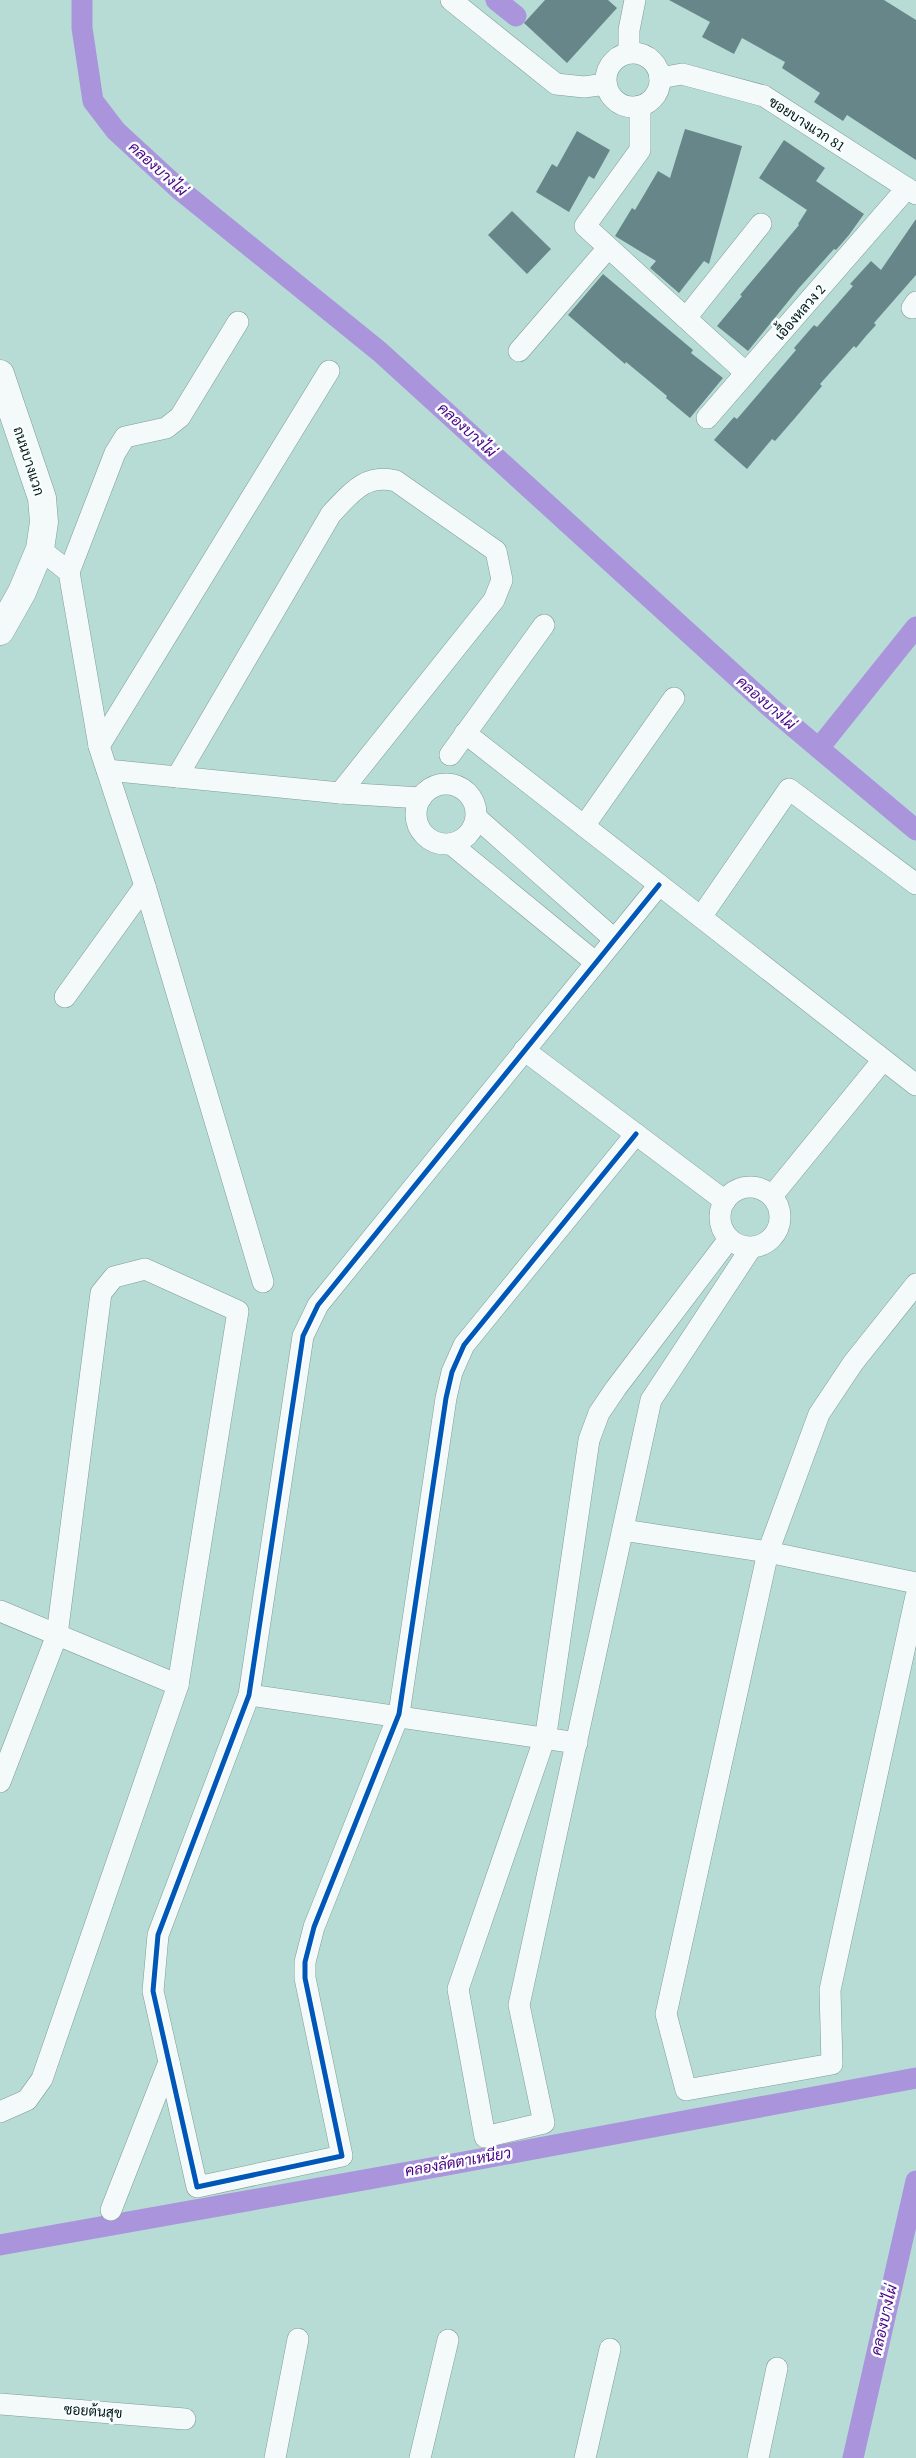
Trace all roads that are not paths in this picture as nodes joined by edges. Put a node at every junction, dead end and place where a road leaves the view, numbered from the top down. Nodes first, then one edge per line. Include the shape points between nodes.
1 (451, 0) edge
2 (635, 0) edge
3 (629, 53) junction
4 (660, 78) junction
5 (606, 84) junction
6 (640, 106) junction
7 (912, 191) edge
8 (761, 224) dead end
9 (608, 248) junction
10 (686, 318) junction
11 (238, 322) dead end
12 (519, 351) dead end
13 (329, 371) dead end
14 (746, 373) junction
15 (0, 374) edge
16 (707, 418) dead end
17 (40, 549) junction
18 (69, 572) junction
19 (544, 625) dead end
20 (0, 631) edge
21 (674, 698) dead end
22 (465, 733) junction
23 (99, 746) junction
24 (450, 754) dead end
25 (107, 770) junction
26 (177, 777) junction
27 (340, 793) junction
28 (420, 798) junction
29 (476, 818) junction
30 (584, 826) junction
31 (451, 844) junction
32 (659, 884) junction
33 (916, 884) edge
34 (145, 886) junction
35 (701, 917) junction
36 (614, 939) junction
37 (595, 962) junction
38 (65, 997) dead end
39 (524, 1050) junction
40 (884, 1060) junction
41 (916, 1085) edge
42 (636, 1134) junction
43 (772, 1196) junction
44 (725, 1201) junction
45 (729, 1239) junction
46 (751, 1248) junction
47 (263, 1282) dead end
48 (916, 1284) edge
49 (623, 1530) junction
50 (768, 1552) junction
51 (916, 1583) edge
52 (916, 1596) edge
53 (0, 1611) edge
54 (57, 1635) junction
55 (178, 1685) junction
56 (249, 1696) junction
57 (398, 1717) junction
58 (545, 1738) junction
59 (577, 1743) junction
60 (0, 1782) edge
61 (169, 2062) junction
62 (0, 2112) edge
63 (111, 2210) dead end
64 (298, 2340) dead end
65 (448, 2340) dead end
66 (610, 2349) dead end
67 (777, 2368) dead end
68 (0, 2404) edge
69 (185, 2418) dead end
70 (274, 2458) edge
71 (420, 2458) edge
72 (585, 2458) edge
73 (758, 2458) edge

1 - 5 street via 556,84 584,87
2 - 3 street via 628,30
3 - 4 street via 646,57 658,70
3 - 5 street via 614,60 606,75
4 - 6 street via 655,96
4 - 7 street, ซอยบางแวก 81 via 682,74 764,96
5 - 6 street via 614,100 631,108
6 - 9 street via 640,150 585,226
7 - 14 street, เอื้องหลวง 2
8 - 10 street
9 - 10 street
9 - 12 street
10 - 14 street
11 - 18 street via 180,418 166,428 125,437 115,453
13 - 23 street
14 - 16 street, เอื้องหลวง 2
15 - 17 main road, ถนนบางแวก via 42,498 44,522
17 - 18 street
17 - 20 main road, ถนนบางแวก via 22,592
18 - 23 street
19 - 22 street
21 - 30 street
22 - 24 street
22 - 30 street
23 - 25 street
25 - 26 street
25 - 34 street
26 - 27 street
26 - 27 street via 331,514 364,483 383,478 396,481 496,552 502,580 494,600
27 - 28 street
28 - 29 street via 436,785 456,785 472,798
28 - 31 street via 416,818 424,835 441,844
29 - 31 street via 468,836
29 - 36 street
30 - 32 street
31 - 37 street
32 - 35 street
32 - 36 street
33 - 35 street via 789,789
34 - 38 street
34 - 47 street
35 - 40 street
36 - 37 street
37 - 39 street
39 - 42 street
39 - 56 street via 318,1305 304,1336
40 - 41 street
40 - 43 street
42 - 44 street
42 - 57 street via 464,1345 452,1372
43 - 44 street via 764,1190 747,1187
43 - 46 street via 780,1214 780,1224 769,1241
44 - 45 street via 720,1221
45 - 46 street
45 - 58 street via 599,1413 589,1440
46 - 49 street via 651,1400
48 - 50 street via 853,1362 819,1414
49 - 50 street
49 - 59 street
50 - 51 street
50 - 52 street via 666,2014 686,2090 832,2064 830,1990
53 - 54 street
54 - 55 street
54 - 55 street via 101,1293 114,1277 145,1269 238,1311
54 - 60 street
55 - 62 street via 42,2079 27,2100
56 - 57 street
56 - 61 street via 158,1935 153,1991
57 - 58 street
57 - 61 street via 314,1927 305,1962 305,1978 342,2156 197,2187
58 - 59 street
58 - 59 street via 458,1989 485,2137 544,2123 519,2005
61 - 63 street
64 - 70 street
65 - 71 street
66 - 72 street
67 - 73 street
68 - 69 street, ซอยต้นสุข

